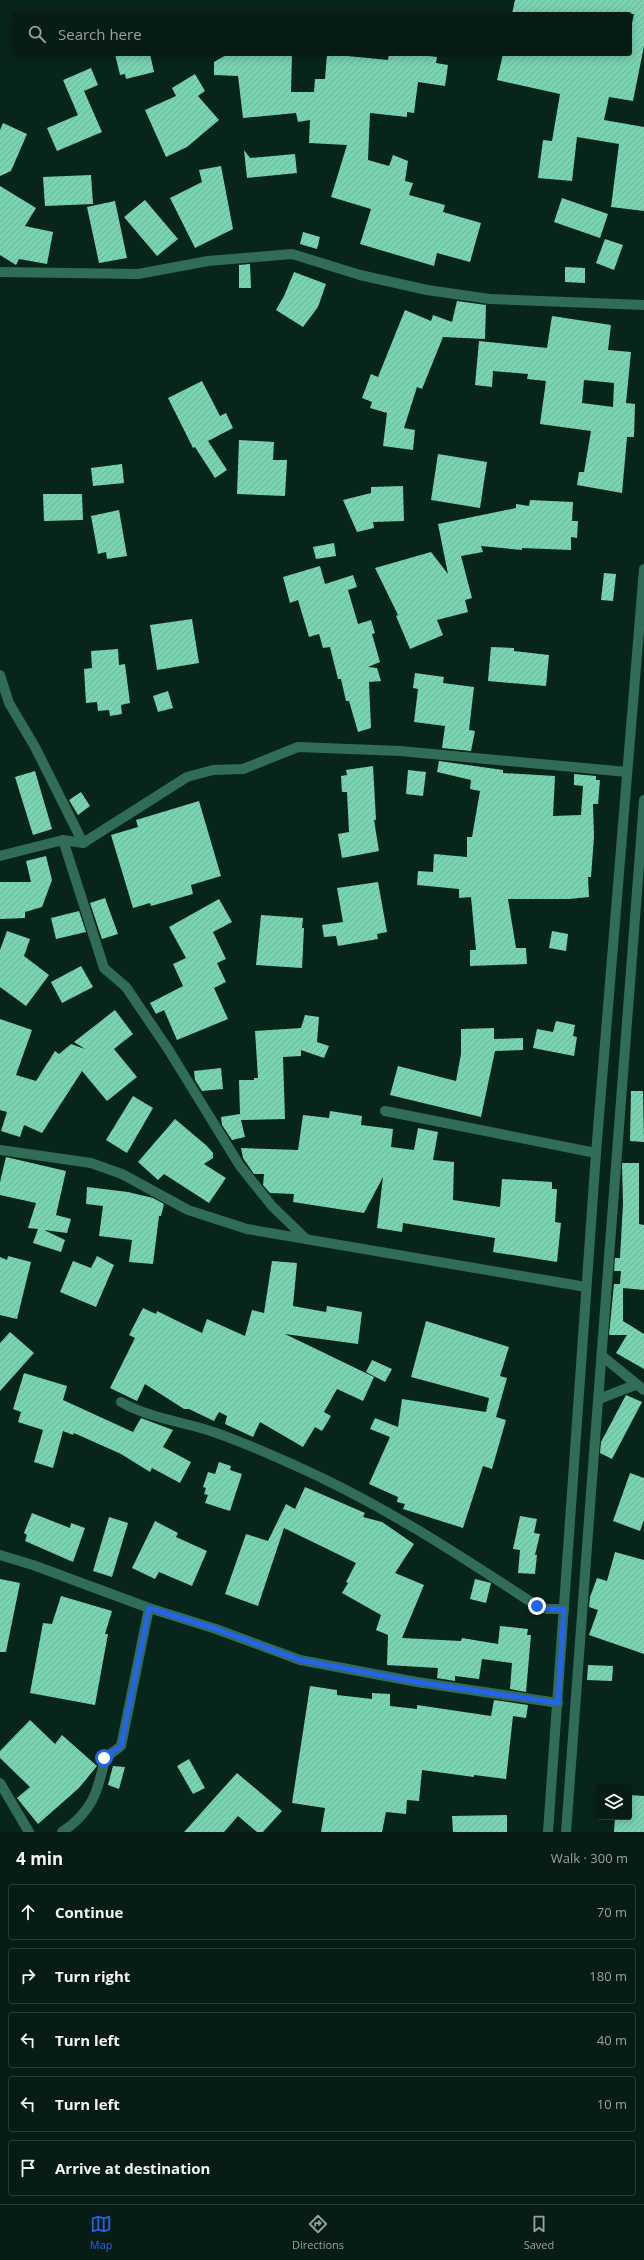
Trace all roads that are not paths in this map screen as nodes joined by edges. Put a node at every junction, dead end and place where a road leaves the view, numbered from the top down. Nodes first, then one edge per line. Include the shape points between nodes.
1 (0, 272) edge
2 (644, 306) edge
3 (644, 569) edge
4 (0, 675) edge
5 (627, 772) junction
6 (644, 800) edge
7 (63, 840) junction
8 (83, 843) junction
9 (642, 850) edge
10 (0, 856) edge
11 (385, 1111) dead end
12 (0, 1150) edge
13 (596, 1153) junction
14 (306, 1239) junction
15 (586, 1287) junction
16 (602, 1356) junction
17 (635, 1385) junction
18 (644, 1390) edge
19 (599, 1399) junction
20 (121, 1402) dead end
21 (0, 1555) edge
22 (149, 1608) junction
23 (564, 1609) junction
24 (558, 1703) junction
25 (0, 1783) edge
26 (29, 1832) edge
27 (62, 1832) edge
28 (548, 1832) edge
29 (566, 1832) edge

1 - 2 street via 138,274 208,260 292,254 360,275 427,290 490,299
3 - 5 street
4 - 8 street via 8,703 35,747
5 - 8 street via 400,750 298,747 243,769 213,770 187,777
5 - 13 street
6 - 9 street
7 - 8 street
7 - 10 street
7 - 14 street via 104,968 126,987 240,1166 272,1206
9 - 16 street via 605,1289
11 - 13 street
12 - 14 street via 91,1163 122,1174 188,1210 247,1229
13 - 15 street
14 - 15 street
15 - 23 street
16 - 17 street
16 - 19 street
17 - 18 street
17 - 19 street
19 - 29 street
20 - 23 street via 206,1429 293,1464 368,1500 453,1550 537,1606
21 - 22 street
22 - 24 street via 300,1660 417,1682
22 - 27 street via 121,1746 104,1758 101,1779 90,1808
23 - 24 street
24 - 28 street
25 - 26 street

